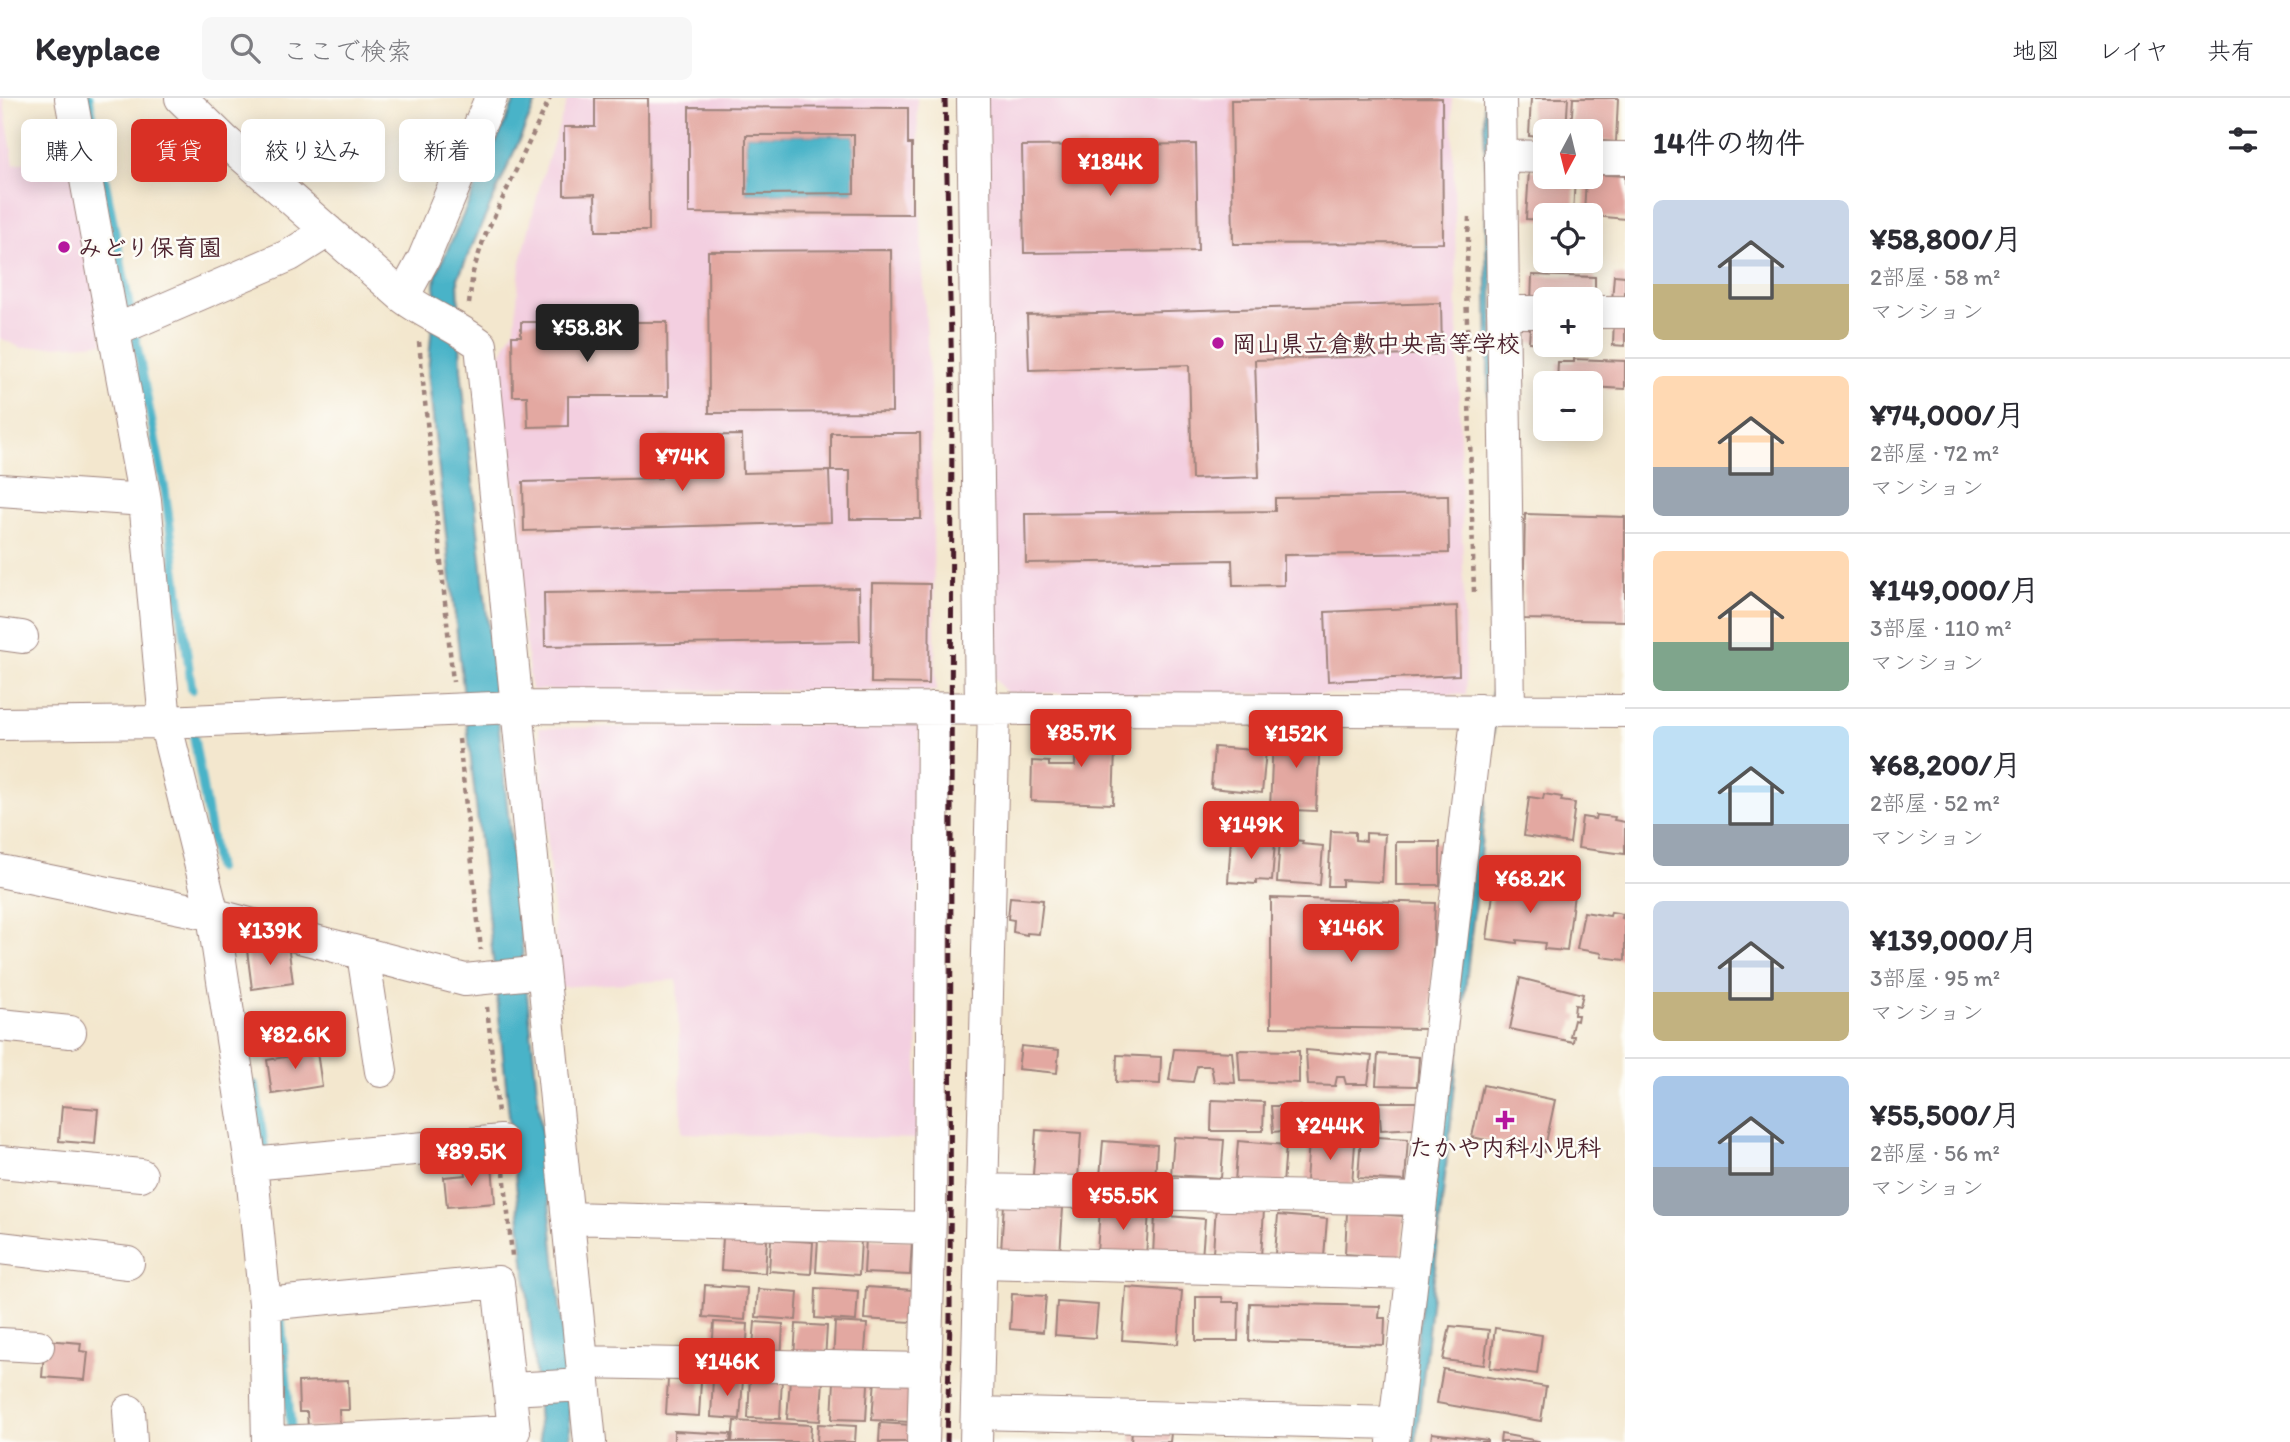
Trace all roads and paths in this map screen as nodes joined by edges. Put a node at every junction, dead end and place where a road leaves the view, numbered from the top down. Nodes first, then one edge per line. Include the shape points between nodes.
1 (71, 98) edge
2 (181, 98) edge
3 (491, 98) edge
4 (550, 98) edge
5 (973, 98) edge
6 (1500, 98) edge
7 (1500, 156) junction
8 (1533, 157) edge
9 (1603, 158) edge
10 (1625, 158) edge
11 (1469, 205) dead end
12 (328, 231) junction
13 (414, 305) junction
14 (1503, 312) junction
15 (1533, 312) edge
16 (1603, 312) edge
17 (1625, 312) edge
18 (124, 327) junction
19 (469, 336) junction
20 (0, 490) edge
21 (145, 500) junction
22 (1475, 600) dead end
23 (510, 707) junction
24 (933, 708) junction
25 (987, 708) junction
26 (460, 709) junction
27 (1493, 709) junction
28 (1625, 711) edge
29 (166, 722) junction
30 (0, 724) edge
31 (0, 871) edge
32 (214, 915) junction
33 (363, 954) junction
34 (535, 973) junction
35 (490, 978) junction
36 (0, 1025) edge
37 (71, 1032) dead end
38 (381, 1071) dead end
39 (501, 1141) junction
40 (0, 1162) edge
41 (252, 1164) junction
42 (141, 1175) dead end
43 (982, 1190) junction
44 (1421, 1199) junction
45 (568, 1218) junction
46 (929, 1228) junction
47 (0, 1248) edge
48 (513, 1261) dead end
49 (981, 1262) junction
50 (128, 1263) dead end
51 (1412, 1273) junction
52 (266, 1304) junction
53 (0, 1344) edge
54 (38, 1346) dead end
55 (926, 1369) junction
56 (580, 1378) junction
57 (521, 1389) junction
58 (977, 1428) edge
59 (1394, 1432) edge
60 (288, 1441) edge
61 (268, 1442) edge
62 (590, 1442) edge
63 (923, 1442) edge

1 - 18 street
2 - 12 street
3 - 13 street via 424,258
4 - 19 path via 484,238 473,272
5 - 25 street
6 - 7 street
7 - 8 street
7 - 14 street
9 - 10 street
11 - 22 path via 1466,284
12 - 13 street
12 - 18 street via 290,255
13 - 19 street
13 - 26 path
14 - 15 street
14 - 27 street
16 - 17 street
18 - 21 street
19 - 23 street via 481,345
20 - 21 street
21 - 29 street
23 - 24 street
23 - 26 street
23 - 34 street
24 - 25 street
24 - 46 street
25 - 27 street
25 - 43 street
26 - 29 street
26 - 35 path
27 - 28 street
27 - 44 street
29 - 30 street
29 - 32 street
31 - 32 street
32 - 33 street
32 - 41 street
33 - 35 street via 465,980
33 - 38 street
34 - 35 street
34 - 45 street
35 - 39 path
36 - 37 street
39 - 41 street
39 - 48 path
40 - 42 street
41 - 52 street
43 - 44 street
43 - 49 street
44 - 51 street
45 - 46 street
45 - 56 street
46 - 55 street
47 - 50 street
49 - 51 street
49 - 58 street
51 - 59 street
52 - 57 street via 498,1282
52 - 61 street
53 - 54 street
55 - 56 street
55 - 63 street
56 - 57 street
56 - 62 street
57 - 60 street via 514,1431
58 - 59 street

